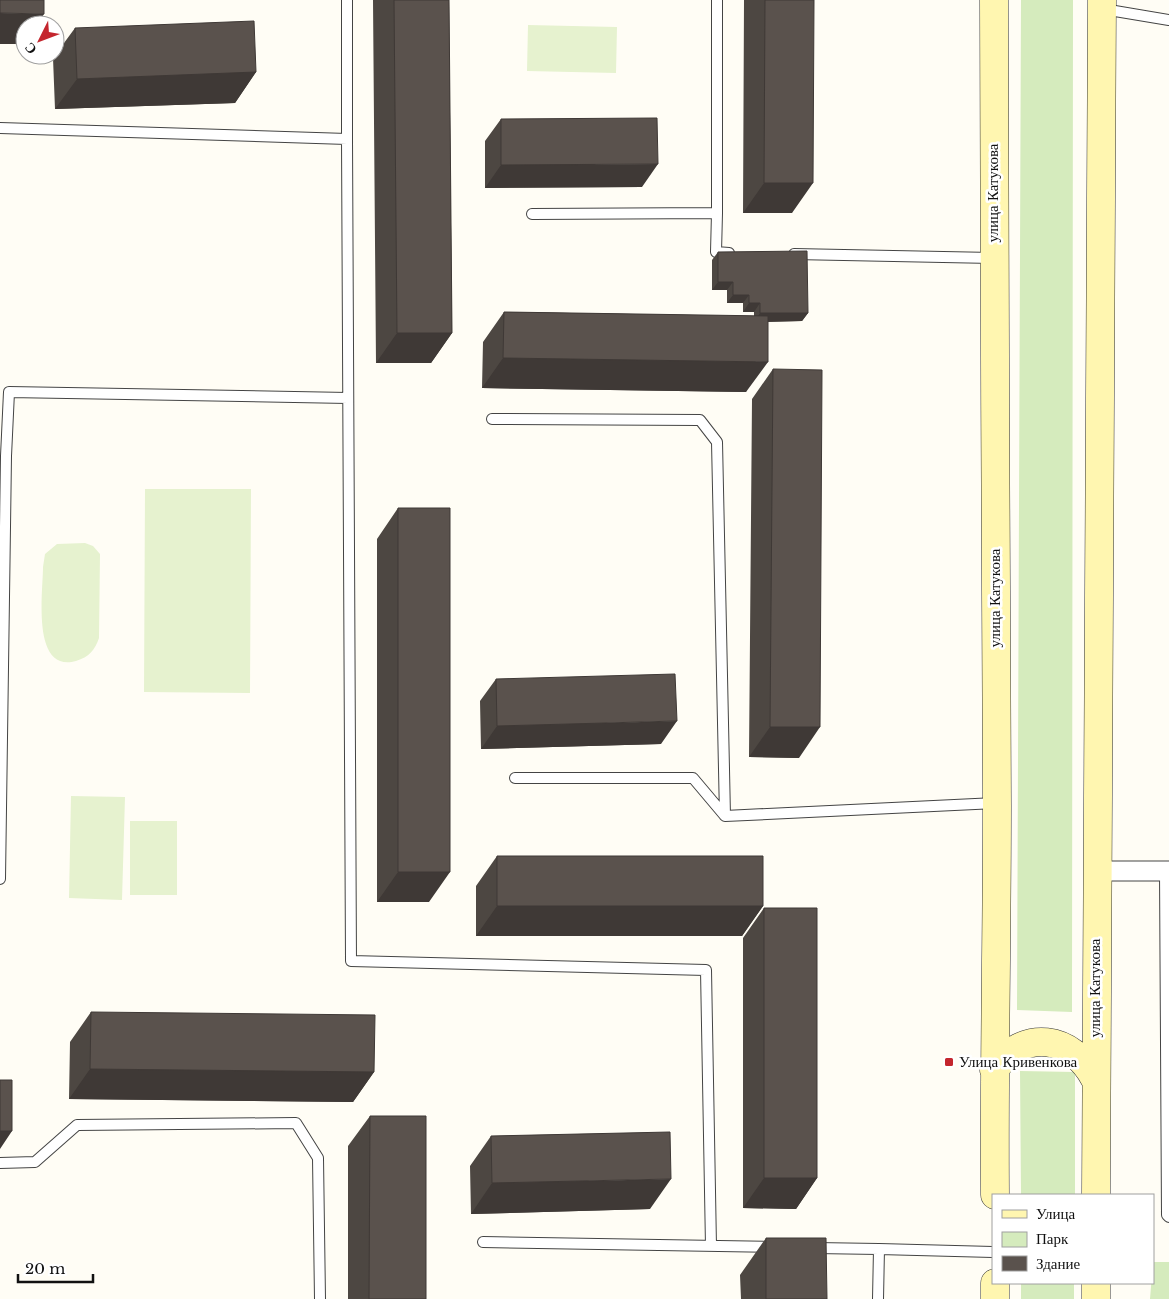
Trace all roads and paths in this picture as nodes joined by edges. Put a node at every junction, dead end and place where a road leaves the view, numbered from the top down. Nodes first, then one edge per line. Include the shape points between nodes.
1 (347, 0) edge
2 (717, 0) edge
3 (994, 0) edge
4 (1102, 5) edge
5 (1169, 20) edge
6 (0, 128) edge
7 (347, 140) junction
8 (717, 213) junction
9 (532, 214) dead end
10 (736, 253) edge
11 (783, 254) edge
12 (993, 258) junction
13 (348, 398) junction
14 (492, 419) dead end
15 (515, 778) dead end
16 (997, 802) junction
17 (725, 816) junction
18 (1167, 871) edge
19 (1096, 872) junction
20 (0, 878) edge
21 (994, 1070) junction
22 (1095, 1079) junction
23 (0, 1163) edge
24 (995, 1194) edge
25 (1096, 1194) edge
26 (1169, 1217) edge
27 (484, 1242) dead end
28 (711, 1246) junction
29 (785, 1248) edge
30 (803, 1248) edge
31 (879, 1249) junction
32 (992, 1252) edge
33 (995, 1284) edge
34 (1096, 1284) edge
35 (320, 1299) edge
36 (878, 1299) edge
37 (995, 1299) edge
38 (1096, 1299) edge

1 - 7 lane
2 - 8 lane
3 - 12 main road, улица Катукова
4 - 5 lane
4 - 19 main road, улица Катукова
6 - 7 lane
7 - 13 lane
8 - 9 lane
8 - 10 lane via 716,252
11 - 12 lane
12 - 16 main road, улица Катукова
13 - 20 lane via 9,392
13 - 28 lane via 351,961 706,970
14 - 17 lane via 700,420 717,442
15 - 17 lane via 693,778
16 - 17 lane
16 - 21 main road, улица Катукова
18 - 19 street
18 - 26 lane
19 - 22 main road, улица Катукова
21 - 22 main road via 1013,1049 1033,1041 1055,1042 1074,1052 1090,1068
21 - 24 main road, улица Катукова
22 - 25 main road, улица Катукова
23 - 35 lane via 35,1162 76,1125 296,1123 318,1158
27 - 28 lane
28 - 29 lane
30 - 31 lane
31 - 32 lane
31 - 36 lane
33 - 37 main road
34 - 38 main road

